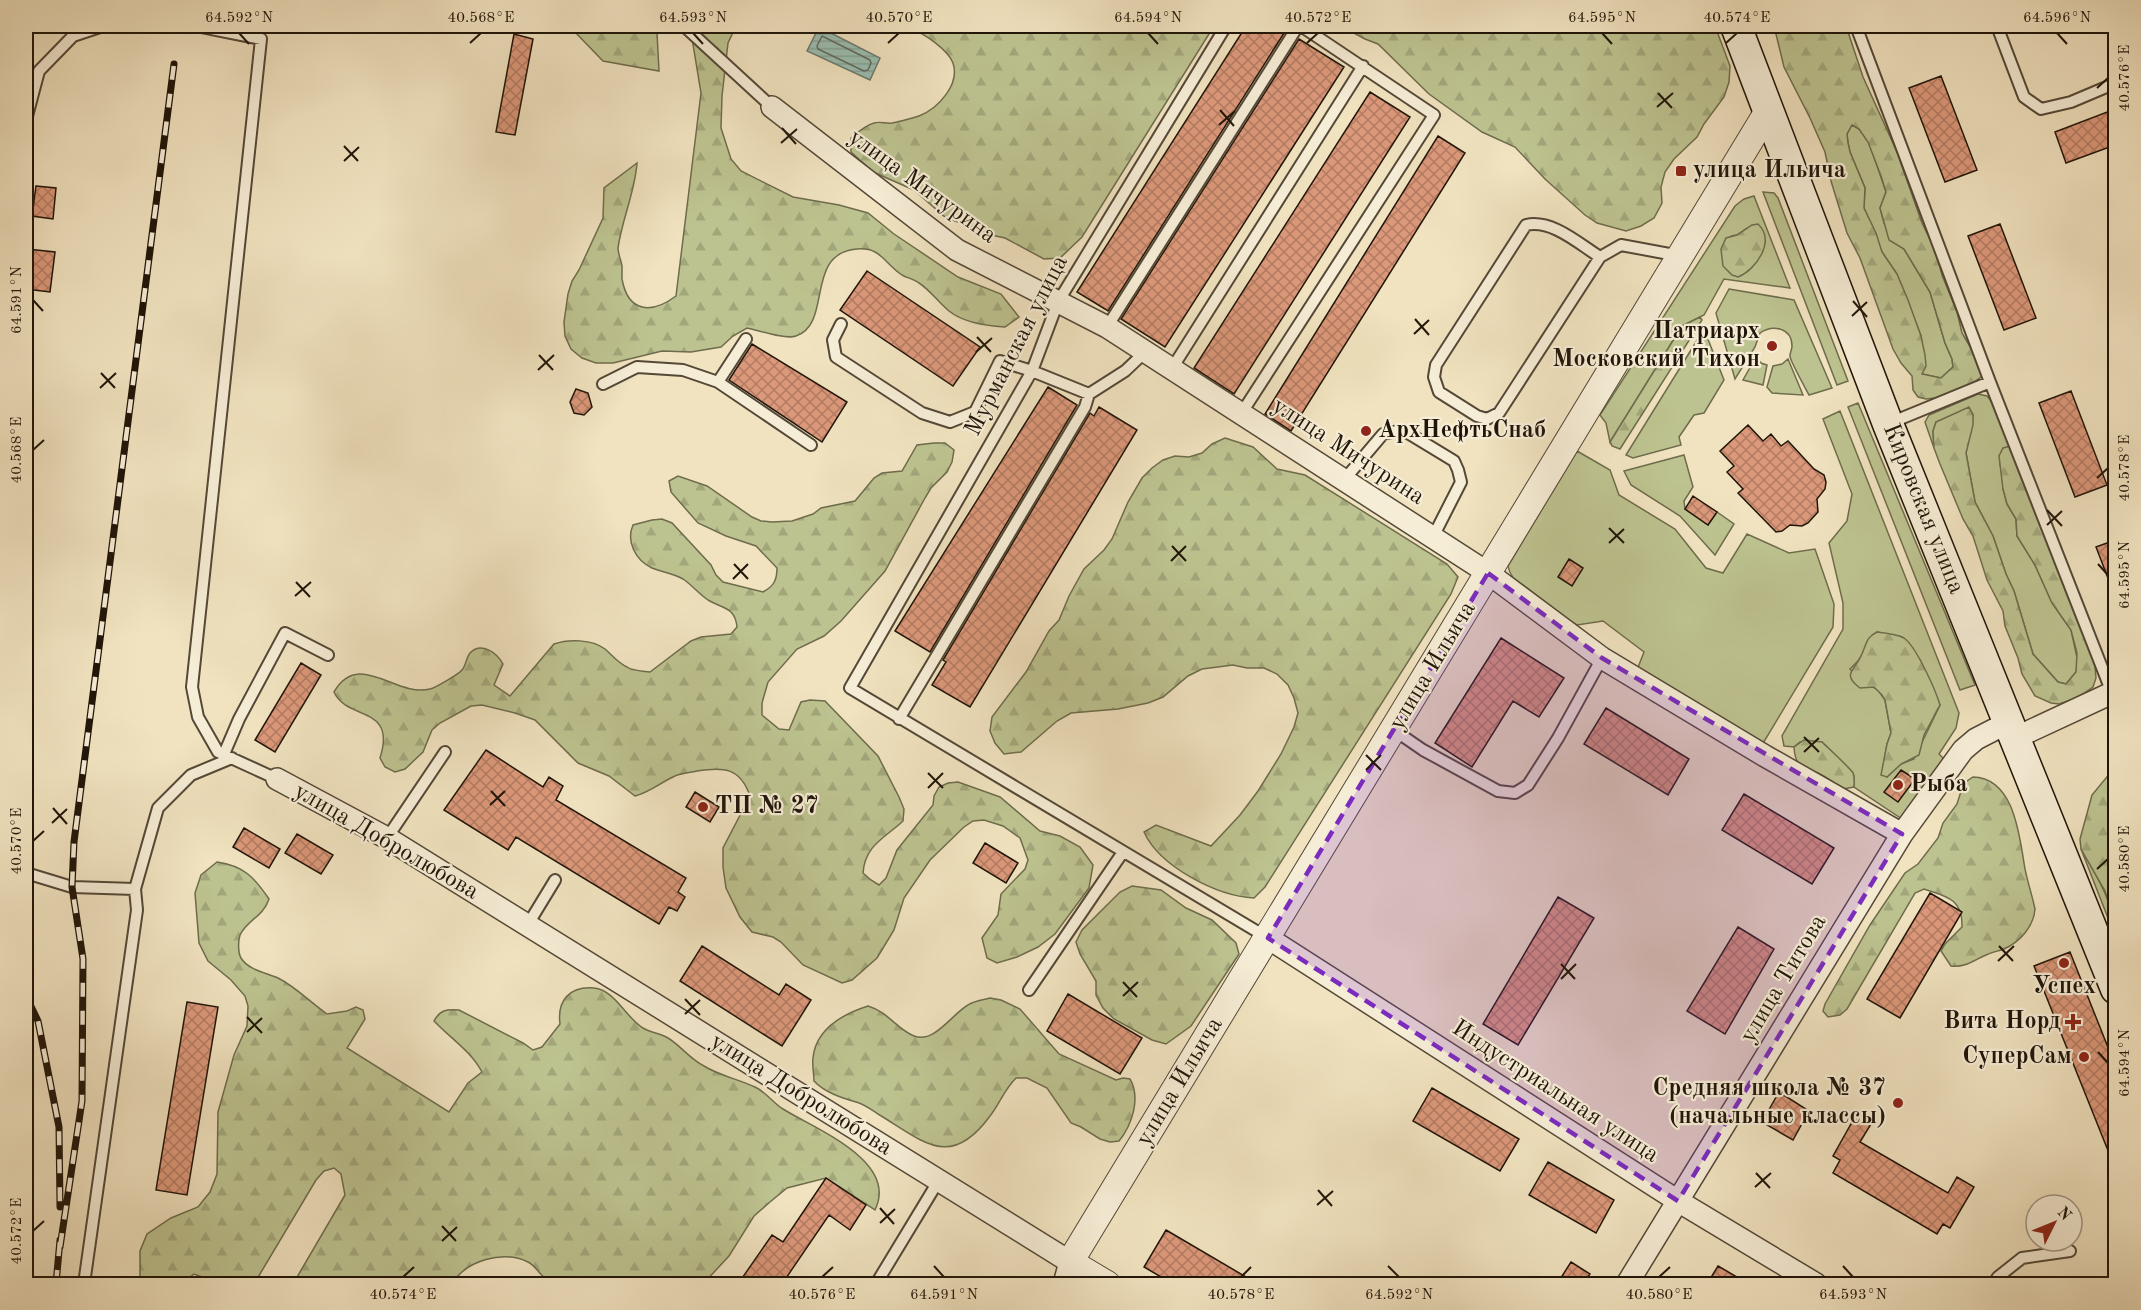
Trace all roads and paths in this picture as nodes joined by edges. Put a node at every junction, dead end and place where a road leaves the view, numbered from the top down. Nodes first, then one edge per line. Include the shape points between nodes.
1 (103, 26) edge
2 (195, 26) edge
3 (684, 26) edge
4 (1226, 26) edge
5 (1300, 26) edge
6 (1736, 26) edge
7 (1856, 26) edge
8 (1997, 26) edge
9 (1363, 66) junction
10 (2115, 83) edge
11 (772, 107) joint
12 (1768, 111) junction
13 (26, 120) edge
14 (1680, 256) junction
15 (1600, 257) junction
16 (1058, 302) junction
17 (841, 324) dead end
18 (1107, 327) junction
19 (746, 339) dead end
20 (1145, 352) junction
21 (1032, 370) junction
22 (1172, 370) junction
23 (718, 382) junction
24 (1990, 382) junction
25 (603, 384) dead end
26 (1089, 394) junction
27 (1241, 414) junction
28 (1888, 423) junction
29 (811, 445) dead end
30 (1344, 480) junction
31 (1433, 537) junction
32 (1488, 573) junction
33 (328, 655) dead end
34 (1602, 658) junction
35 (2114, 692) edge
36 (899, 718) junction
37 (1394, 730) junction
38 (2012, 730) junction
39 (445, 752) dead end
40 (228, 756) junction
41 (277, 779) joint
42 (1902, 834) junction
43 (387, 838) junction
44 (1124, 852) junction
45 (26, 873) edge
46 (555, 880) dead end
47 (135, 890) junction
48 (527, 926) junction
49 (1268, 938) junction
50 (2115, 989) edge
51 (1029, 990) dead end
52 (939, 1180) junction
53 (1678, 1201) junction
54 (2056, 1253) edge
55 (1067, 1273) edge
56 (84, 1284) edge
57 (876, 1284) edge
58 (1107, 1284) edge
59 (1627, 1284) edge
60 (1816, 1284) edge
61 (1993, 1284) edge

1 - 13 lane via 73,36 39,71
2 - 40 lane via 261,39 192,687 198,717 218,752
3 - 11 lane
4 - 16 lane, Мурманская улица
5 - 9 lane
5 - 18 lane
6 - 12 main road, Кировская улица
7 - 24 lane
8 - 10 lane via 2024,97 2041,109 2071,102
9 - 22 lane
9 - 27 lane via 1434,114
11 - 16 street, улица Мичурина via 957,250
12 - 14 street, улица Ильича
12 - 28 main road, Кировская улица
14 - 15 lane via 1621,245
14 - 32 street, улица Ильича
15 - 15 lane via 1549,226 1526,225 1436,365 1438,392 1477,416 1488,419 1499,413
16 - 18 street, улица Мичурина
16 - 21 lane, Мурманская улица
17 - 21 lane via 833,340 836,357 922,413 950,422 975,412 1000,361
18 - 20 street, улица Мичурина
19 - 23 lane
20 - 22 street, улица Мичурина
20 - 26 lane via 1125,371
21 - 26 lane
21 - 36 lane, Мурманская улица via 850,688
22 - 27 street, улица Мичурина
23 - 25 lane via 683,370 637,367
23 - 29 lane
24 - 28 lane
24 - 35 lane
26 - 36 lane via 1085,407
27 - 30 street, улица Мичурина
28 - 38 main road, Кировская улица
30 - 31 street, улица Мичурина
30 - 31 lane via 1383,434 1392,430 1403,430 1454,461 1461,482
31 - 32 street, улица Мичурина
32 - 34 street, улица Мичурина
32 - 37 street, улица Ильича
33 - 40 lane via 285,633 239,719
34 - 37 lane via 1528,785 1515,793 1498,791
34 - 42 street, улица Мичурина
35 - 38 street, улица Титова
36 - 44 lane
37 - 49 street, улица Ильича
38 - 42 street, улица Титова via 1976,739 1963,750
38 - 50 main road, Кировская улица
39 - 43 lane
40 - 41 lane
40 - 47 lane via 191,776 159,808
41 - 43 street, улица Добролюбова
42 - 53 street, улица Титова
43 - 48 street, улица Добролюбова
44 - 49 lane
44 - 51 lane
45 - 47 lane via 72,886
46 - 48 lane
47 - 56 lane via 137,910
48 - 52 street, улица Добролюбова
49 - 53 street, Индустриальная улица
49 - 55 street, улица Ильича
52 - 55 street, улица Добролюбова
52 - 57 lane
53 - 59 street, улица Титова
53 - 60 street, Индустриальная улица
54 - 61 lane via 2022,1258
55 - 58 street, улица Добролюбова

